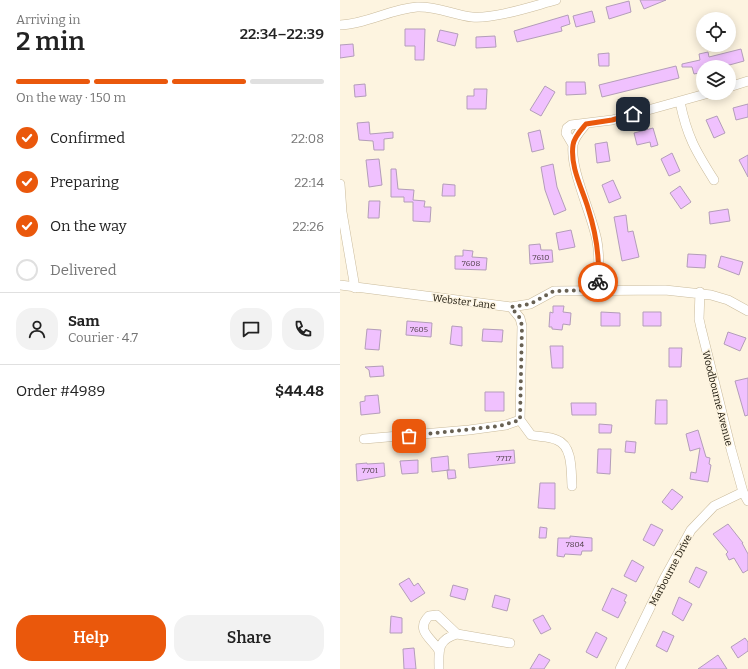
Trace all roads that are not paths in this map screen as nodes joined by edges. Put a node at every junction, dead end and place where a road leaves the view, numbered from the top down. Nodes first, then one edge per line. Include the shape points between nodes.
1 (556, 0) edge
2 (340, 25) edge
3 (748, 81) edge
4 (736, 85) edge
5 (696, 97) edge
6 (680, 102) junction
7 (714, 180) dead end
8 (340, 184) edge
9 (340, 285) edge
10 (355, 288) junction
11 (598, 290) junction
12 (700, 292) junction
13 (511, 307) junction
14 (748, 311) edge
15 (520, 420) junction
16 (364, 439) dead end
17 (572, 486) dead end
18 (743, 492) junction
19 (748, 501) edge
20 (457, 634) junction
21 (510, 643) dead end
22 (438, 649) junction
23 (439, 669) edge
24 (620, 669) edge

1 - 2 street via 483,17 462,15 433,7 407,8 360,23
3 - 4 street
5 - 6 street
6 - 7 street via 690,140
6 - 11 street via 612,120 586,124 576,137 573,145 576,173 597,242
8 - 10 street via 342,212
9 - 10 street, Webster Lane
10 - 13 street, Webster Lane
11 - 12 street, Webster Lane
11 - 13 street, Webster Lane via 554,291 530,304
12 - 14 street, Webster Lane via 728,300
12 - 18 street, Woodbourne Avenue via 700,328
13 - 15 street via 520,318 522,326
15 - 16 street via 506,425 469,430
15 - 17 street via 531,435 557,440 565,447 570,463
18 - 19 street, Woodbourne Avenue
18 - 24 street, Marbourne Drive via 714,506 691,530
20 - 21 street
20 - 22 street
20 - 22 street via 437,615 429,616 423,624 423,629
22 - 23 street

